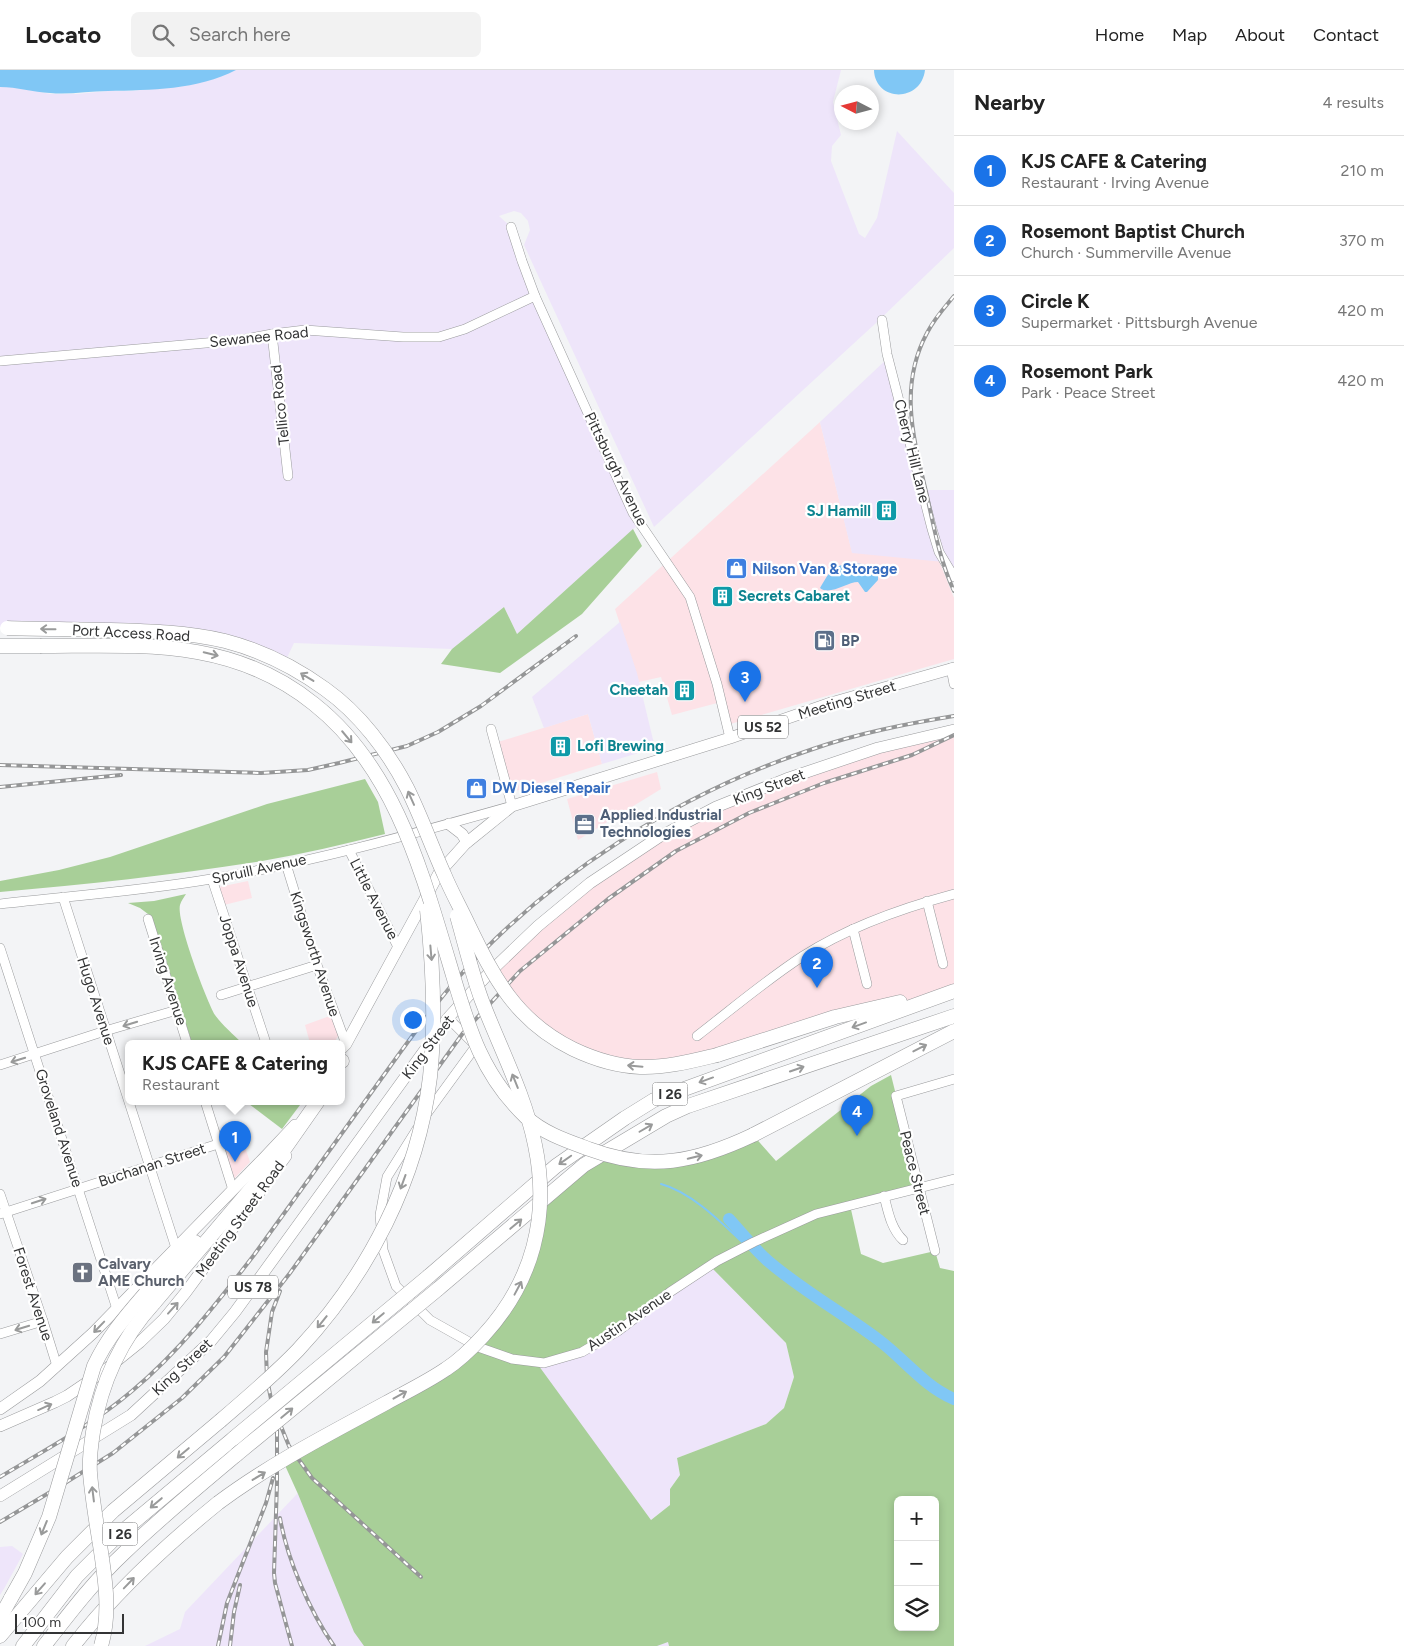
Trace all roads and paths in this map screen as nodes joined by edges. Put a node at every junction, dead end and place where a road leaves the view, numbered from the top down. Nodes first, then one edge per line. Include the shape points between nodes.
1 (512, 227) dead end
2 (536, 296) junction
3 (882, 320) dead end
4 (272, 334) junction
5 (0, 361) edge
6 (288, 476) dead end
7 (954, 577) edge
8 (0, 628) edge
9 (0, 646) edge
10 (952, 668) edge
11 (954, 684) edge
12 (491, 729) dead end
13 (954, 730) edge
14 (730, 738) junction
15 (512, 806) junction
16 (449, 824) junction
17 (467, 842) junction
18 (349, 850) junction
19 (286, 864) junction
20 (420, 870) junction
21 (444, 875) junction
22 (212, 879) junction
23 (954, 894) edge
24 (63, 897) junction
25 (927, 901) junction
26 (0, 904) edge
27 (148, 919) dead end
28 (853, 929) junction
29 (398, 947) junction
30 (0, 948) edge
31 (944, 964) dead end
32 (317, 965) junction
33 (867, 984) dead end
34 (247, 987) junction
35 (954, 990) edge
36 (221, 995) dead end
37 (177, 1010) junction
38 (954, 1016) edge
39 (448, 1018) junction
40 (105, 1031) junction
41 (954, 1031) edge
42 (697, 1036) dead end
43 (186, 1040) edge
44 (265, 1040) edge
45 (341, 1040) edge
46 (345, 1043) edge
47 (36, 1054) junction
48 (0, 1065) edge
49 (954, 1079) edge
50 (125, 1094) edge
51 (129, 1105) edge
52 (206, 1105) edge
53 (308, 1105) edge
54 (308, 1105) edge
55 (317, 1105) edge
56 (318, 1105) edge
57 (218, 1144) junction
58 (148, 1166) junction
59 (954, 1179) edge
60 (919, 1187) junction
61 (78, 1188) junction
62 (233, 1190) junction
63 (0, 1194) edge
64 (884, 1196) junction
65 (3, 1213) edge
66 (903, 1240) dead end
67 (176, 1248) junction
68 (935, 1251) dead end
69 (149, 1298) junction
70 (117, 1309) junction
71 (43, 1321) junction
72 (0, 1334) edge
73 (57, 1366) junction
74 (0, 1409) edge
75 (0, 1426) edge
76 (0, 1496) edge
77 (0, 1618) edge
78 (0, 1636) edge
79 (23, 1646) edge
80 (44, 1646) edge
81 (73, 1646) edge
82 (101, 1646) edge

1 - 2 street, Pittsburgh Avenue
2 - 4 street, Sewanee Road via 465,329 439,337 305,330
2 - 14 street, Pittsburgh Avenue via 634,513 690,597
3 - 7 street, Cherry Hill Lane via 887,354 932,529 939,552
4 - 5 street, Sewanee Road via 240,340
4 - 6 street, Tellico Road
21 -> 8 highway, Port Access Road, bridge via 389,757 343,704 292,669 226,641 174,632
9 -> 20 highway, Port Access Road, bridge via 178,648 219,656 274,677 335,722 378,776 396,809
10 - 11 street
10 - 14 main road, Meeting Street / US 52 via 831,703
12 - 15 street
13 - 39 main road, King Street / US 78 via 878,748 786,779 716,807 659,837 590,883 538,926
14 - 15 main road, Meeting Street / US 52
15 - 16 street, Spruill Avenue
15 - 17 main road, US 52
16 - 17 main road
16 - 18 street, Spruill Avenue
17 - 29 main road, US 52 via 439,873
18 - 19 street, Spruill Avenue
18 - 29 street, Little Avenue
19 - 22 street, Spruill Avenue
19 - 32 street, Kingsworth Avenue
20 -> 41 highway, bridge via 468,1026 494,1079 541,1128 614,1158 653,1162 693,1158 724,1149
20 -> 78 highway, bridge via 432,969 432,1050 426,1099 402,1185 366,1260 324,1321 284,1364 113,1511 67,1557
35 -> 21 highway, bridge via 835,1017 687,1063 660,1067 621,1065 582,1053 552,1037 523,1014 500,985
81 -> 21 highway, bridge via 136,1576 176,1537 218,1503 282,1461 448,1368 498,1321 524,1277 540,1211 541,1190 535,1142 520,1092 481,998
22 - 24 street, Spruill Avenue
22 - 34 street, Joppa Avenue
23 - 25 street
24 - 26 street, Spruill Avenue
24 - 40 street, Hugo Avenue
25 - 28 street
25 - 31 street
27 - 37 street, Irving Avenue
28 - 33 street
28 - 42 street via 804,955
29 - 46 main road, US 52
30 - 47 street, Groveland Avenue
32 - 34 street
32 - 45 street, Kingsworth Avenue
34 - 36 street
34 - 44 street, Joppa Avenue
35 -> 79 highway, I 26, bridge via 654,1100 556,1166 117,1536 78,1576
37 -> 40 street
37 - 43 street, Irving Avenue
80 -> 38 highway, I 26, bridge via 81,1598 172,1509 584,1165 688,1106
39 - 64 street, Austin Avenue via 476,1046 417,1128 387,1177 380,1215 383,1250 396,1286 430,1320 478,1347 512,1359 544,1363 582,1352 618,1331 670,1292 749,1244 816,1214
39 - 76 main road, King Street / US 78 via 235,1312 211,1340 131,1415
40 - 47 street
40 - 50 street, Hugo Avenue
47 -> 48 street
47 - 61 street, Groveland Avenue
49 - 60 street, Peace Street via 896,1096
51 - 58 street, Hugo Avenue
52 - 57 street
53 - 62 main road, Meeting Street Road via 286,1136
54 - 69 highway via 286,1141
55 - 69 highway via 283,1151
75 -> 56 main road, Meeting Street Road via 67,1396 104,1371 164,1319 296,1143
57 - 58 street, Buchanan Street
57 - 62 street
58 - 61 street, Buchanan Street
58 - 67 street, Hugo Avenue
59 - 60 street, Austin Avenue
60 - 64 street, Austin Avenue
60 - 68 street, Peace Street
65 -> 61 street, Buchanan Street
61 - 70 street, Groveland Avenue
62 - 67 main road, Meeting Street Road
63 - 65 street, Forest Avenue
64 - 66 street via 892,1223
65 - 71 street, Forest Avenue
67 - 70 main road, Meeting Street Road
69 -> 77 highway, bridge via 108,1338 94,1366 49,1516 25,1573
82 -> 69 highway, bridge via 107,1614 106,1587 90,1451 99,1402 116,1356
70 -> 73 main road, Meeting Street Road
71 -> 72 street
71 - 73 street, Forest Avenue
73 - 74 main road, Meeting Street Road

